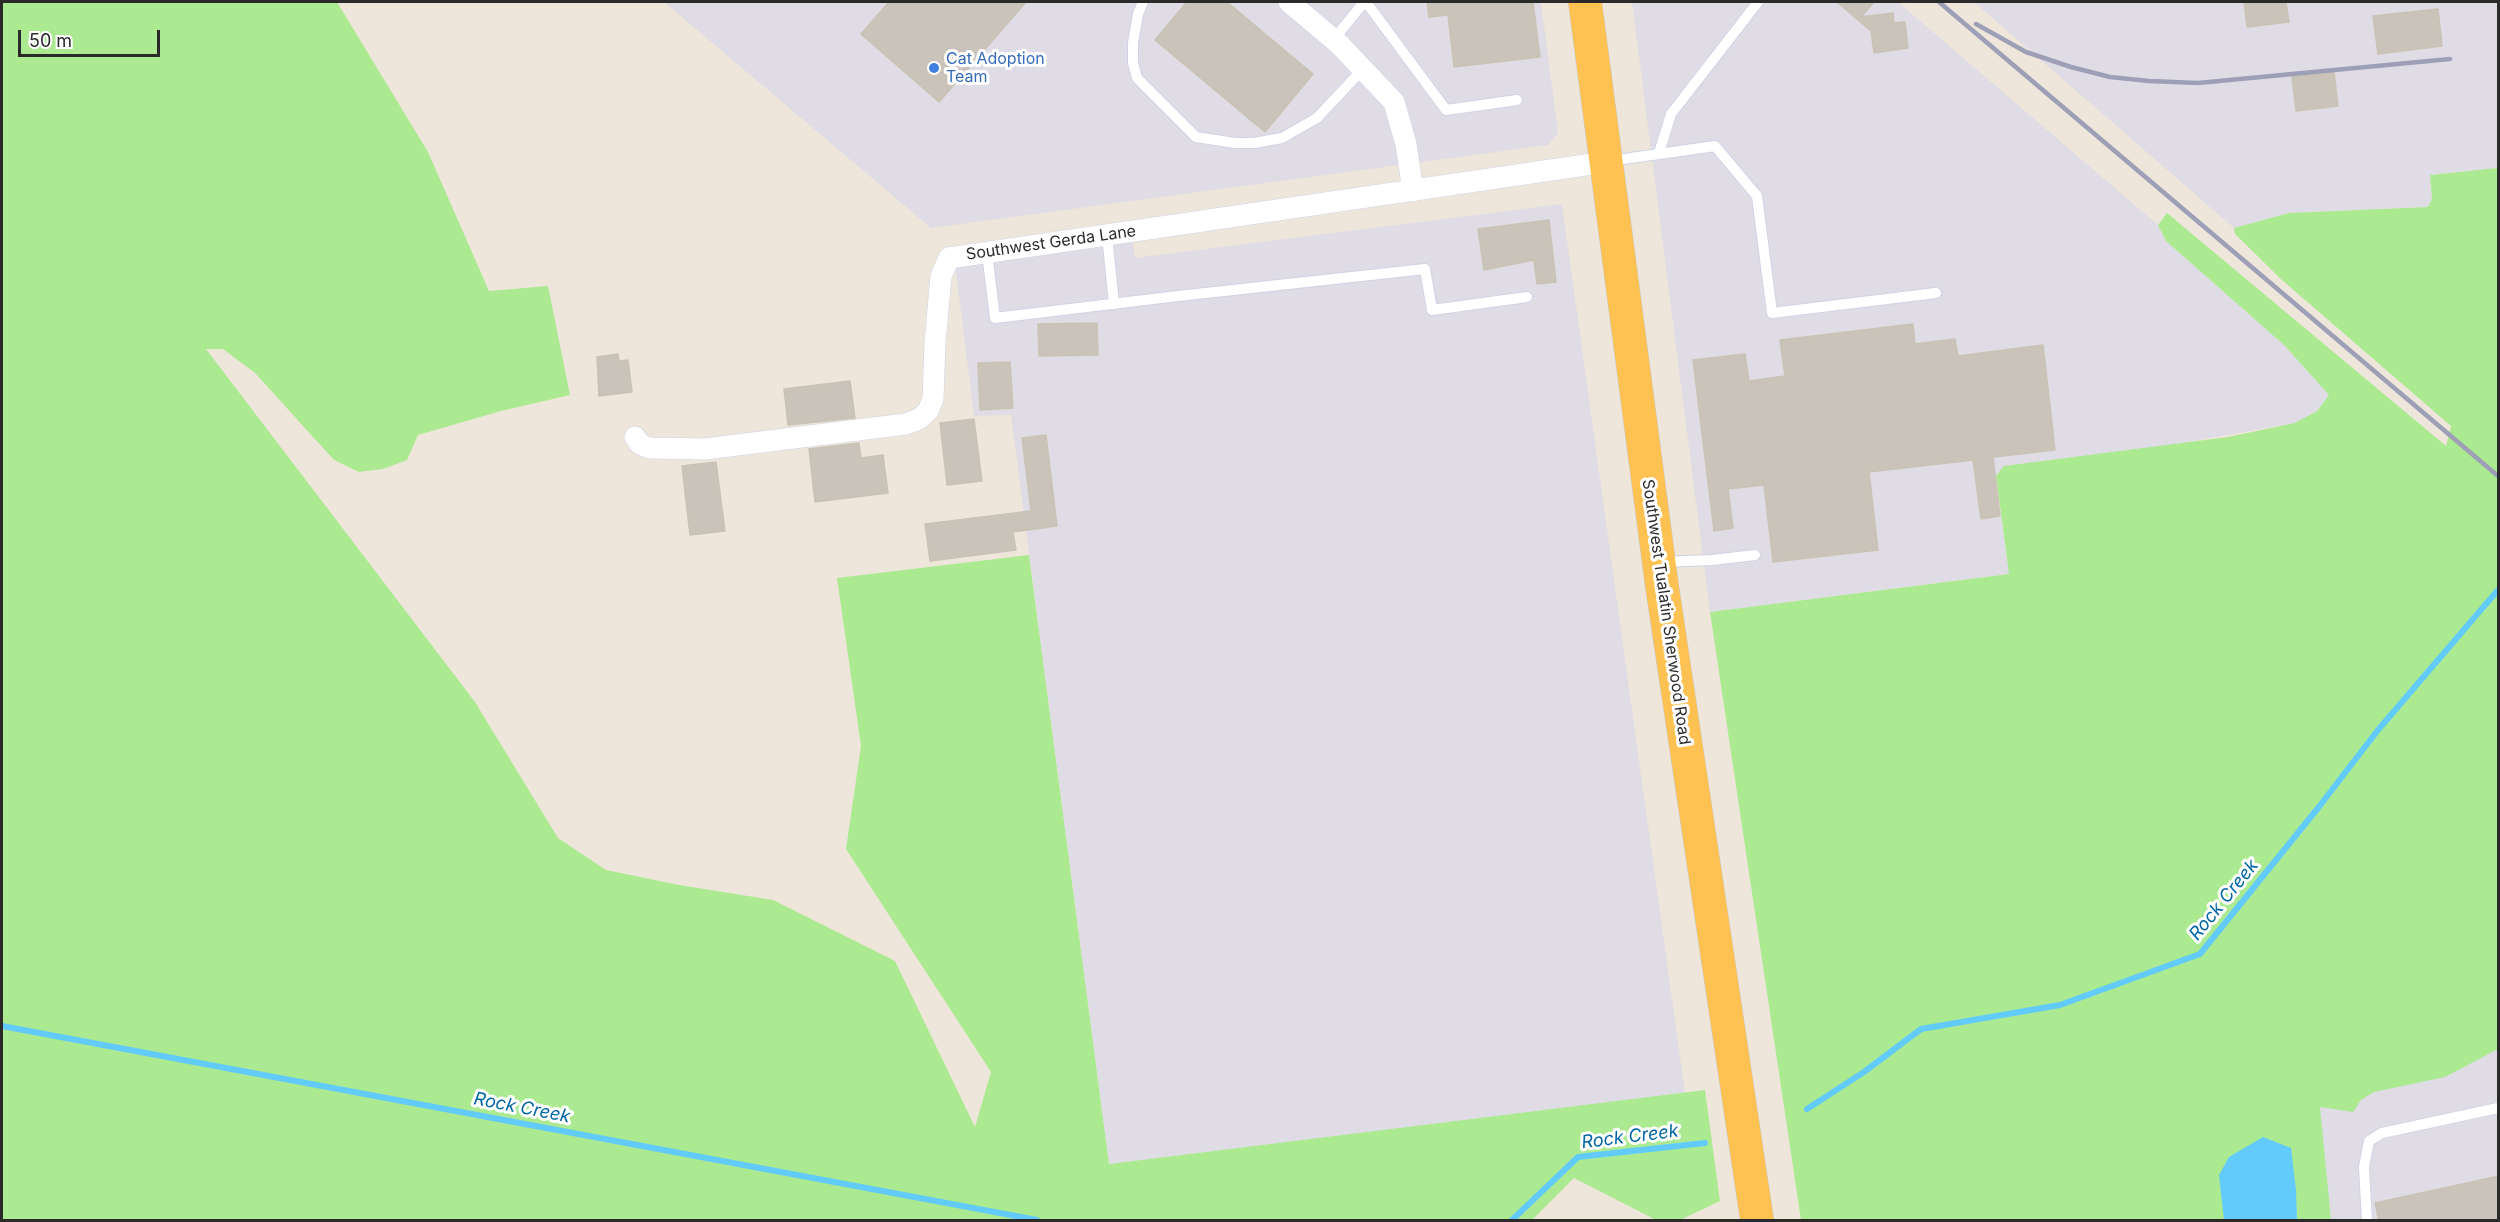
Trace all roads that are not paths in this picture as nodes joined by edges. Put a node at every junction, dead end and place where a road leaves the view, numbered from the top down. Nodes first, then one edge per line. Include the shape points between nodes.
1 (1143, 2) edge
2 (1289, 2) edge
3 (1365, 2) edge
4 (1585, 2) edge
5 (1758, 2) edge
6 (1334, 39) junction
7 (1363, 69) junction
8 (1517, 100) dead end
9 (1659, 153) junction
10 (1606, 162) junction
11 (1413, 191) junction
12 (1107, 236) junction
13 (987, 253) junction
14 (1936, 293) dead end
15 (1527, 297) dead end
16 (1114, 303) junction
17 (635, 436) dead end
18 (1755, 555) dead end
19 (1658, 562) junction
20 (2499, 1108) edge
21 (1757, 1221) edge
22 (2367, 1221) edge

1 - 7 lane via 1133,43 1137,78 1196,137 1235,143 1282,138 1317,118
2 - 6 street
3 - 6 lane
3 - 8 lane via 1446,110
4 - 10 highway, Southwest Tualatin Sherwood Road
5 - 9 lane via 1671,114
6 - 7 street
7 - 11 street via 1395,102
9 - 10 lane
9 - 14 lane via 1715,146 1757,196 1772,313
10 - 11 street, Southwest Gerda Lane
10 - 19 highway, Southwest Tualatin Sherwood Road
11 - 12 street, Southwest Gerda Lane
12 - 13 street, Southwest Gerda Lane
12 - 16 lane
13 - 16 lane via 995,318
13 - 17 street, Southwest Gerda Lane via 949,258 941,276 933,399 919,419 705,449 649,448
15 - 16 lane via 1432,310 1425,269
18 - 19 lane
19 - 21 highway, Southwest Tualatin Sherwood Road
20 - 22 lane via 2382,1133 2369,1141 2364,1167

